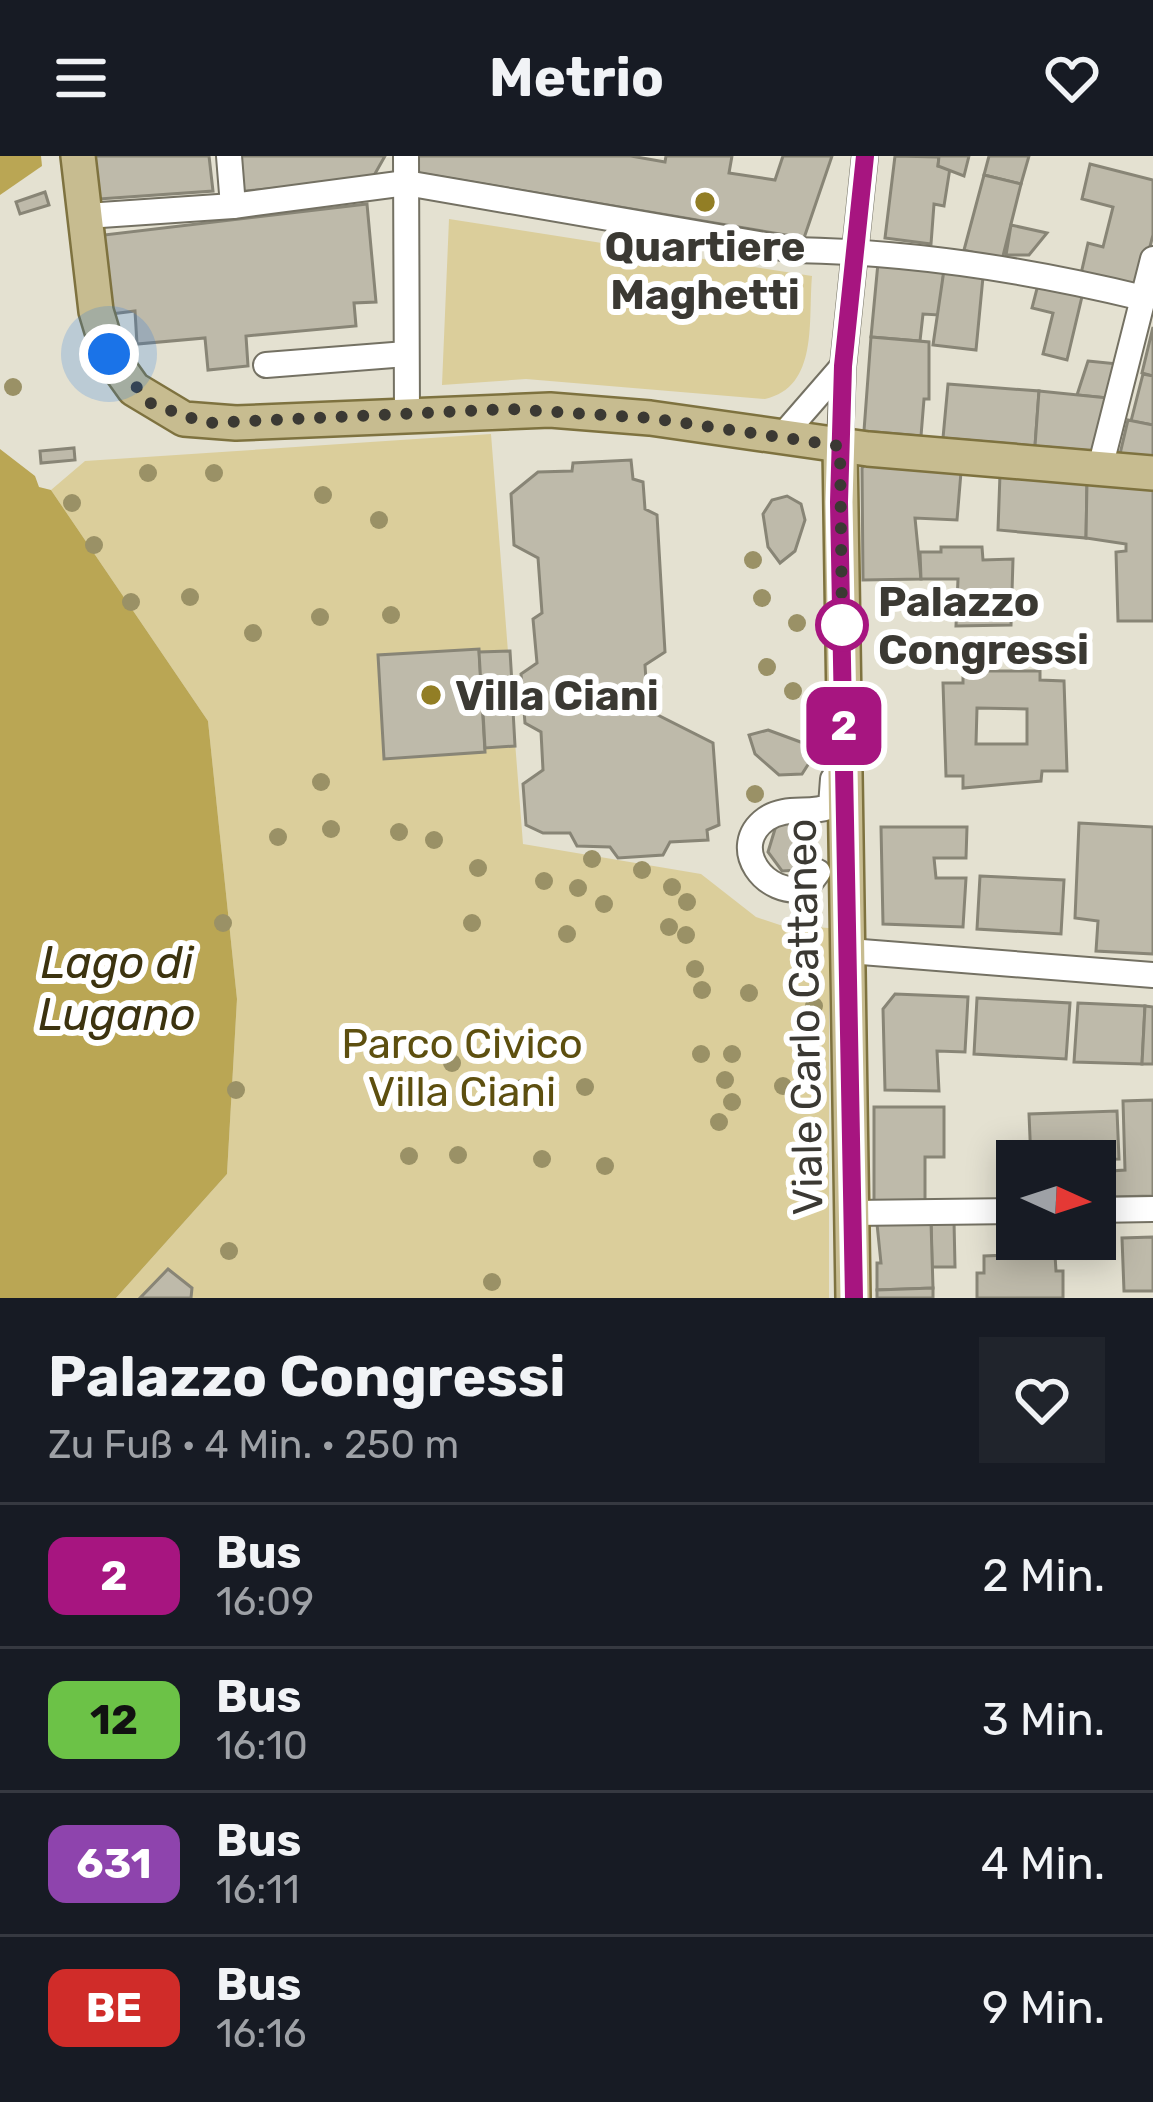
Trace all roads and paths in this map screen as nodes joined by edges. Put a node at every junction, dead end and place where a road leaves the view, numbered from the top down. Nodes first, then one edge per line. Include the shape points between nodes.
1 (78, 156) edge
2 (230, 156) edge
3 (406, 156) edge
4 (865, 156) edge
5 (406, 183) junction
6 (233, 206) junction
7 (101, 215) dead end
8 (853, 250) junction
9 (1153, 259) edge
10 (1143, 298) junction
11 (406, 354) junction
12 (266, 365) dead end
13 (843, 366) junction
14 (407, 413) junction
15 (783, 435) junction
16 (840, 446) junction
17 (1100, 468) junction
18 (1153, 473) edge
19 (843, 695) junction
20 (846, 845) junction
21 (850, 951) junction
22 (1153, 975) edge
23 (1153, 1209) edge
24 (1116, 1210) edge
25 (996, 1211) edge
26 (853, 1214) junction
27 (854, 1298) edge

1 - 14 main road via 101,334 121,375 150,403 205,423
2 - 6 street
3 - 5 street
4 - 8 street
5 - 6 street
5 - 8 street via 794,250
5 - 11 street
6 - 7 street
8 - 10 street via 1058,277
8 - 13 street
9 - 10 street
10 - 17 street
11 - 12 street
11 - 14 street
13 - 15 street
13 - 16 street
14 - 15 main road via 509,409
15 - 16 main road
16 - 17 main road
16 - 19 main road, Viale Carlo Cattaneo
17 - 18 main road
19 - 20 main road, Viale Carlo Cattaneo
19 - 20 street via 833,719 830,806 770,816 751,848 763,880 793,891 813,884 818,872 775,872 766,858 772,832 818,823
20 - 21 main road, Viale Carlo Cattaneo
21 - 22 street
21 - 26 main road, Viale Carlo Cattaneo
23 - 24 street
25 - 26 street
26 - 27 main road, Viale Carlo Cattaneo

